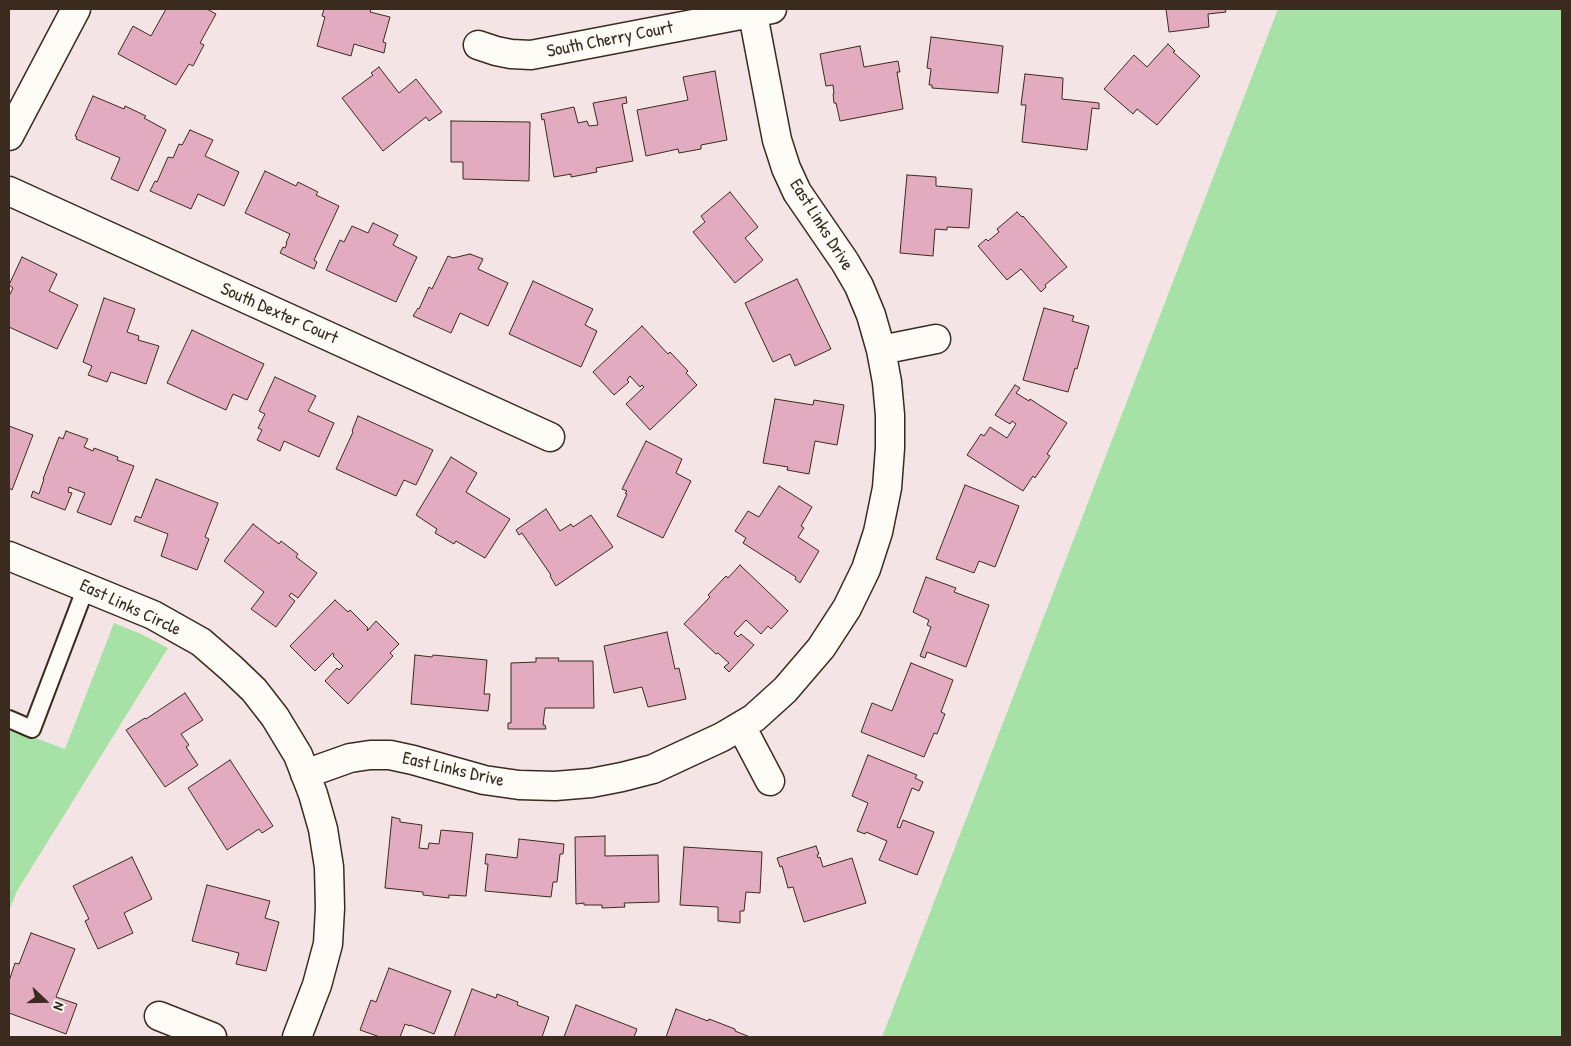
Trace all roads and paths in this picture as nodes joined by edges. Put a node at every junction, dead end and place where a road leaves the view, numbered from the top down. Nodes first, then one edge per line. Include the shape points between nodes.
1 (76, 9) edge
2 (759, 10) edge
3 (478, 46) dead end
4 (9, 136) edge
5 (9, 191) edge
6 (936, 339) dead end
7 (881, 350) junction
8 (550, 437) dead end
9 (9, 556) edge
10 (86, 587) junction
11 (9, 719) edge
12 (741, 726) junction
13 (306, 774) junction
14 (770, 781) dead end
15 (159, 1016) dead end
16 (212, 1037) edge
17 (297, 1037) edge

1 - 4 street
2 - 3 street, South Cherry Court via 531,55 496,52
2 - 7 street, East Links Drive via 772,117 786,168 797,192 859,286
5 - 8 street, South Dexter Court
6 - 7 street
7 - 12 street, East Links Drive via 889,407 890,448 885,497 866,569 822,648 785,690
9 - 10 street, East Links Circle
10 - 11 lane via 32,729
10 - 13 street, East Links Circle via 153,615 201,642 254,690 275,716
12 - 13 street, East Links Drive via 653,769 591,783 519,785 484,780 390,755 350,758
12 - 14 street
13 - 17 street, East Links Circle via 323,829 329,867 330,908 326,952
15 - 16 street

